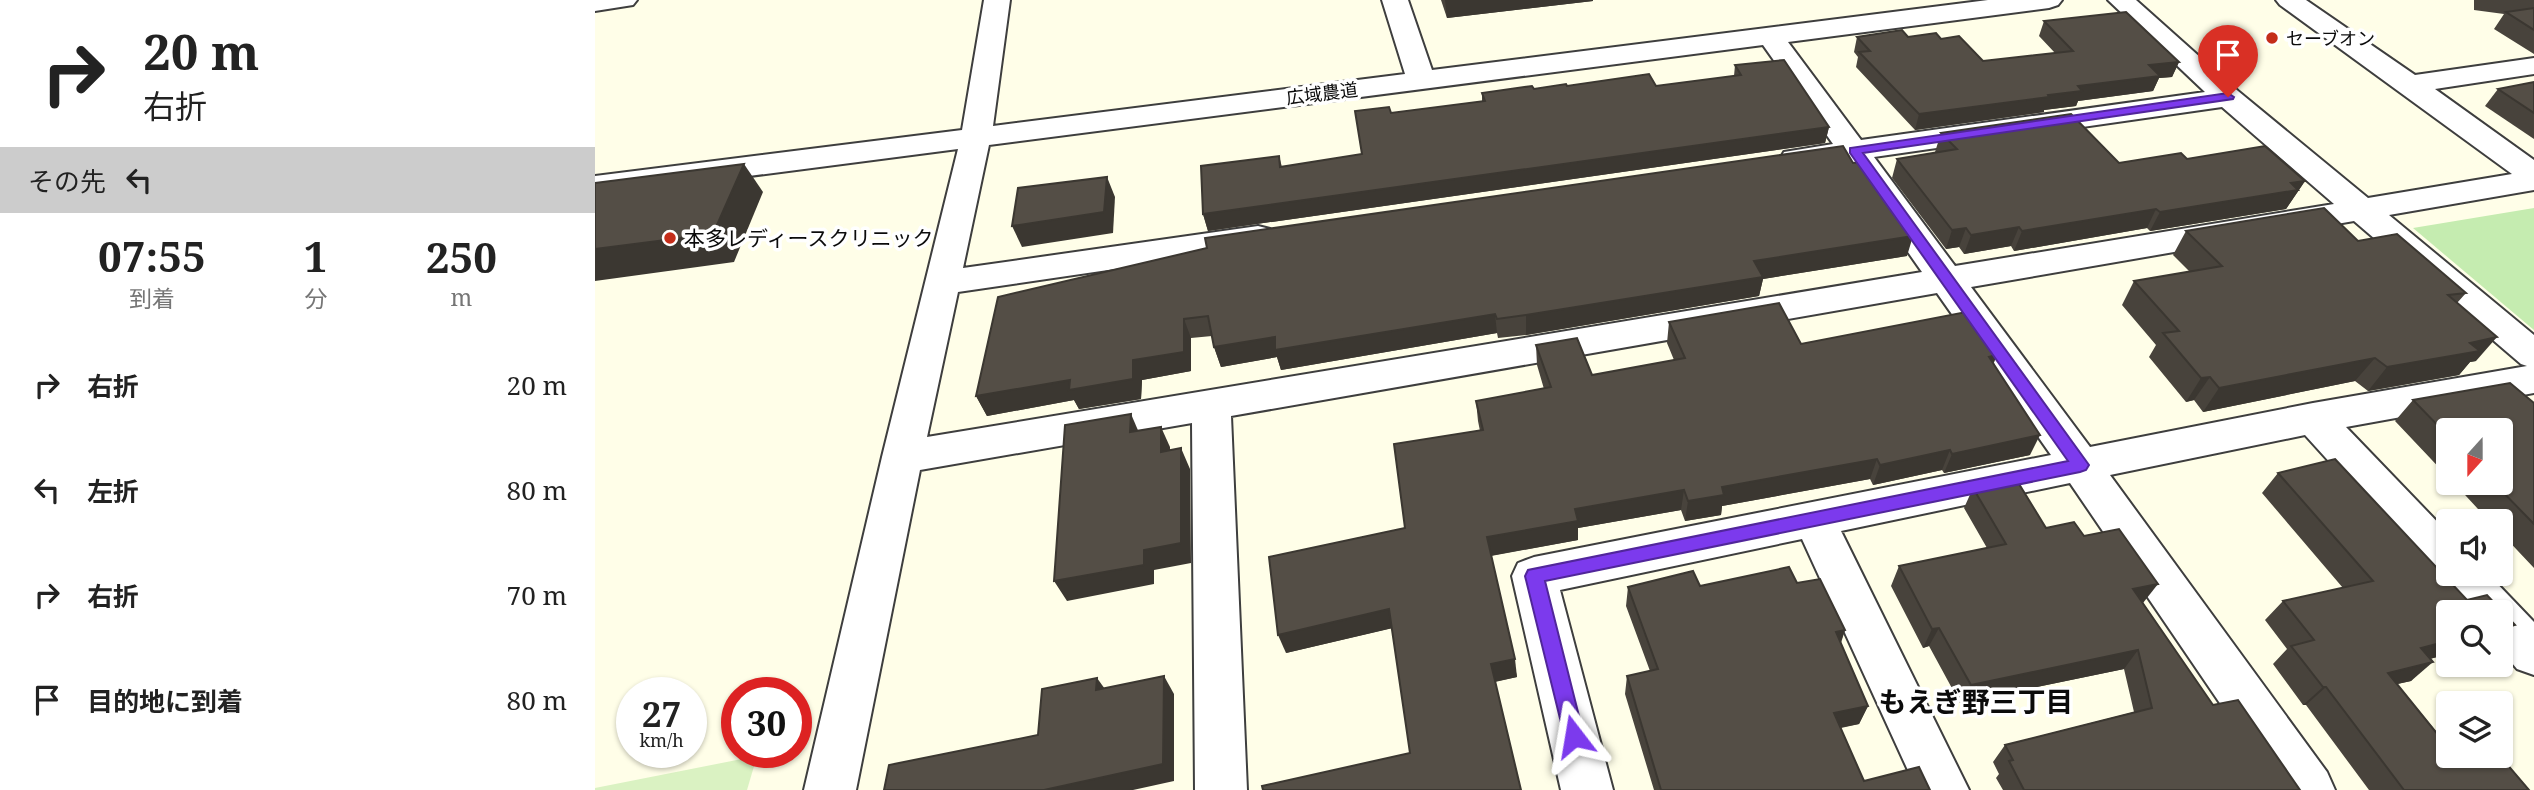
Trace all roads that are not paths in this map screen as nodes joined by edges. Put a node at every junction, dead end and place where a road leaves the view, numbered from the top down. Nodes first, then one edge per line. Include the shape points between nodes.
1 (624, 0) edge
2 (997, 0) edge
3 (1395, 0) edge
4 (2049, 0) edge
5 (2121, 0) edge
6 (2289, 0) edge
7 (595, 3) edge
8 (1770, 36) junction
9 (2534, 66) edge
10 (1422, 81) junction
11 (2410, 84) junction
12 (2228, 97) junction
13 (976, 137) junction
14 (1854, 150) junction
15 (1772, 162) edge
16 (2534, 178) edge
17 (595, 186) edge
18 (2365, 209) junction
19 (1287, 233) edge
20 (1946, 279) junction
21 (941, 284) junction
22 (2534, 355) edge
23 (2534, 379) edge
24 (1211, 404) junction
25 (2313, 418) junction
26 (902, 457) junction
27 (2080, 465) junction
28 (1813, 517) junction
29 (2436, 549) edge
30 (2470, 586) edge
31 (2484, 600) edge
32 (2513, 631) edge
33 (2534, 654) edge
34 (829, 790) edge
35 (1221, 790) edge
36 (1587, 790) edge
37 (1943, 790) edge
38 (2309, 790) edge

1 - 7 street
2 - 13 street
3 - 10 street
4 - 8 street, 広域農道
5 - 12 street
6 - 11 street
8 - 10 street, 広域農道
8 - 14 street
9 - 11 street
10 - 13 street, 広域農道
11 - 16 street
12 - 14 street
12 - 18 street
13 - 17 street, 広域農道
13 - 21 street
14 - 15 street
14 - 20 street
16 - 18 street
18 - 20 street
18 - 22 street
19 - 21 street
20 - 24 street
20 - 27 street
21 - 26 street
23 - 25 street
24 - 26 street
24 - 35 street
25 - 27 street
25 - 29 street
26 - 34 street
27 - 28 street
27 - 38 street
28 - 36 street via 1534,576
28 - 37 street
30 - 31 street
32 - 33 street

